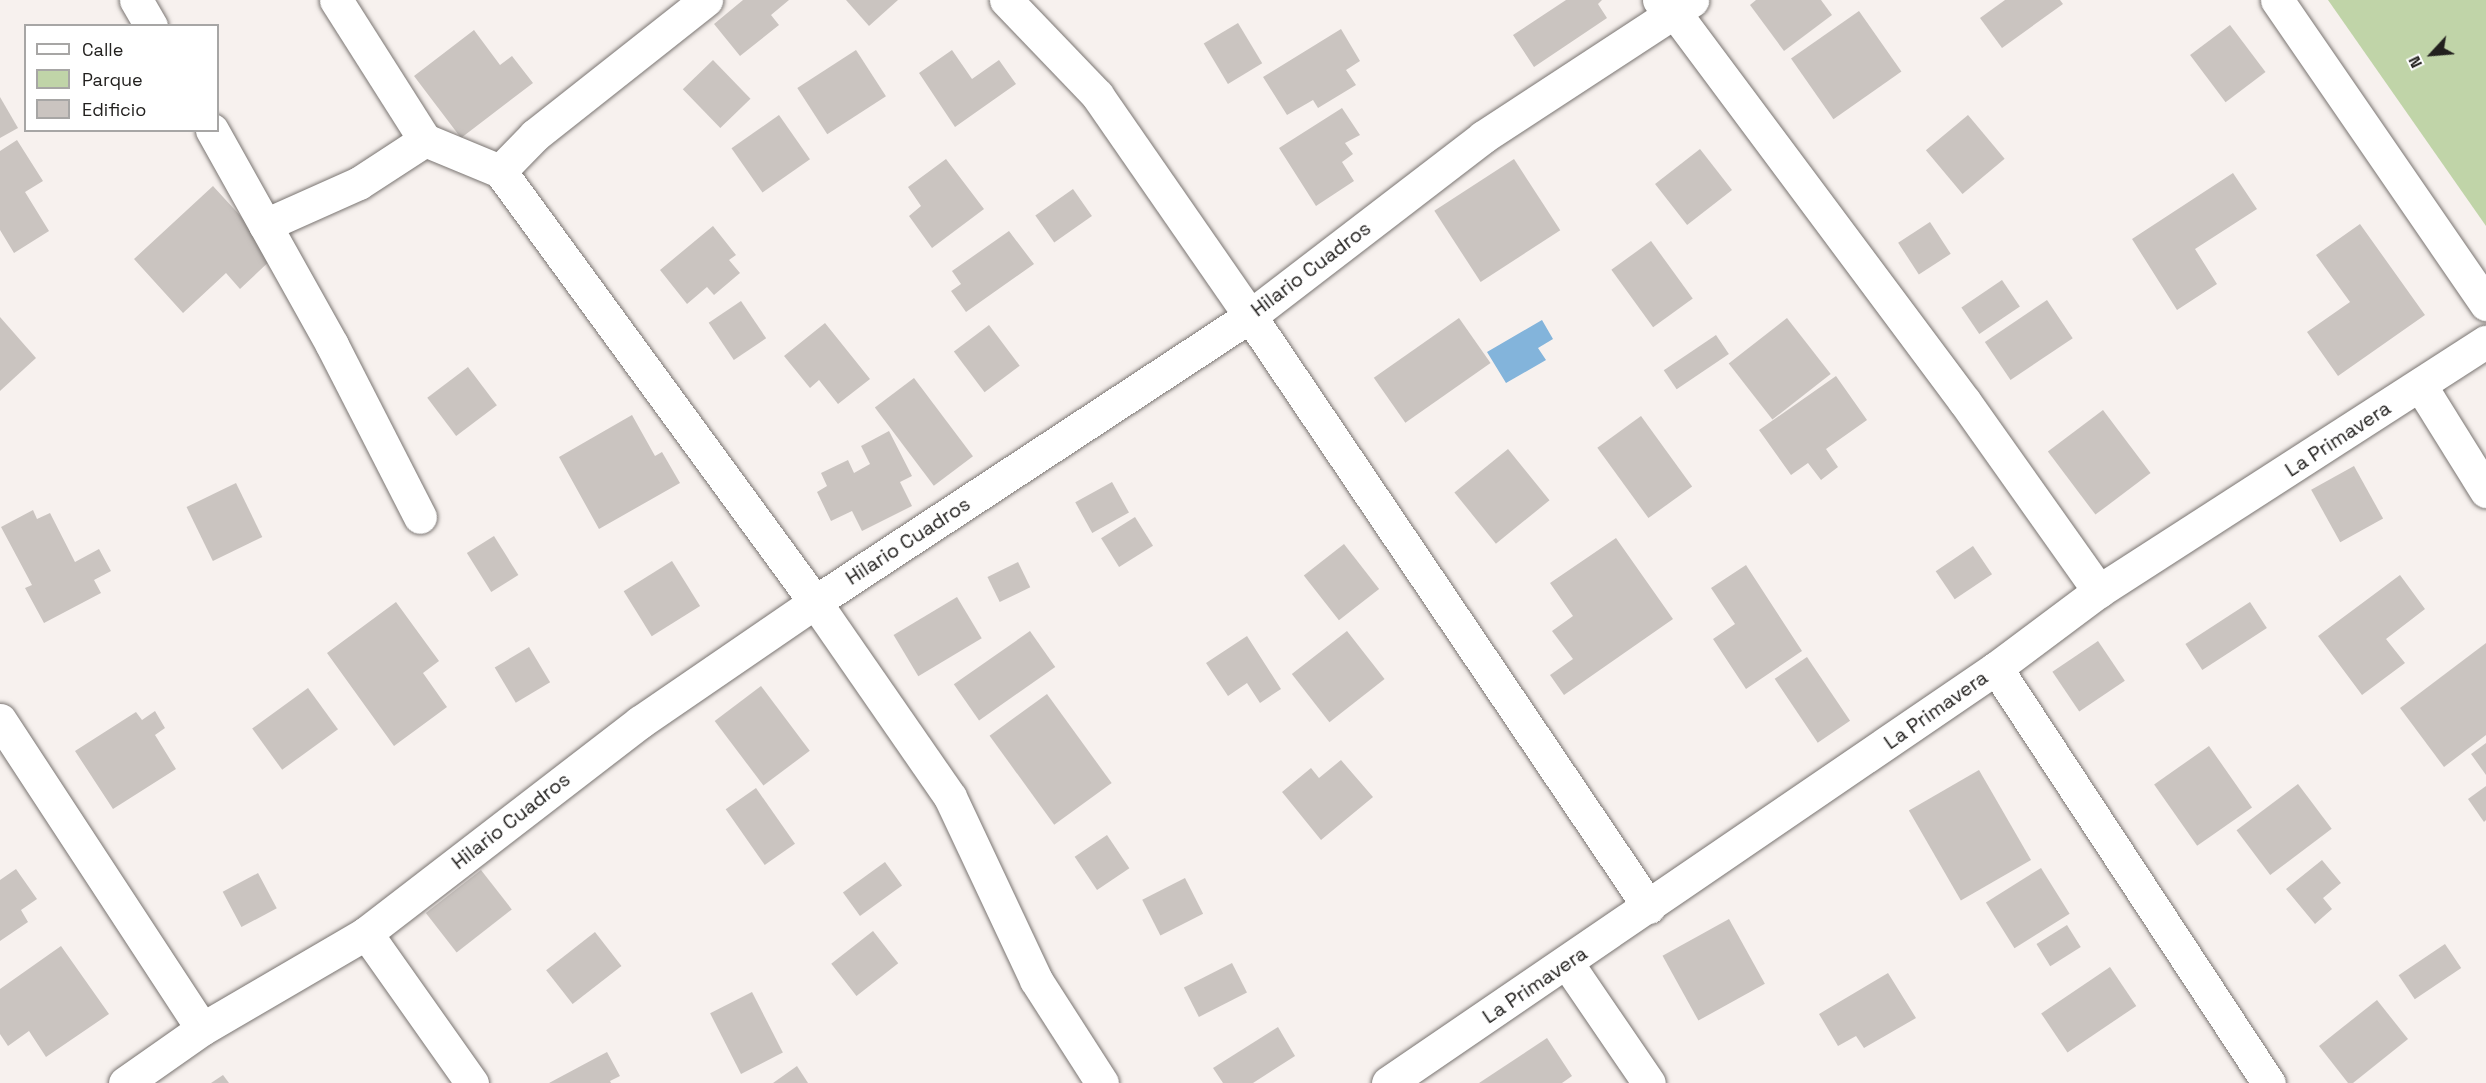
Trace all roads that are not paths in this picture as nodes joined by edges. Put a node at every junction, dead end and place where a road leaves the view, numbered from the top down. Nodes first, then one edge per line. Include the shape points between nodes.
1 (136, 0) edge
2 (336, 0) edge
3 (706, 0) edge
4 (1006, 0) edge
5 (2277, 0) edge
6 (1675, 4) edge
7 (150, 24) edge
8 (213, 132) edge
9 (425, 140) junction
10 (500, 171) junction
11 (266, 225) junction
12 (2486, 304) edge
13 (1250, 316) junction
14 (2486, 342) edge
15 (2420, 385) junction
16 (2486, 491) edge
17 (420, 517) dead end
18 (2099, 591) junction
19 (815, 602) junction
20 (1996, 668) junction
21 (0, 720) edge
22 (1649, 907) junction
23 (366, 933) junction
24 (1567, 963) junction
25 (202, 1029) junction
26 (125, 1083) edge
27 (472, 1083) edge
28 (1102, 1083) edge
29 (1388, 1083) edge
30 (1649, 1083) edge
31 (2269, 1083) edge

1 - 7 street
2 - 9 street
3 - 10 street via 535,135
4 - 13 street via 1097,95
5 - 12 street
6 - 13 street, Hilario Cuadros via 1483,137
6 - 18 street
8 - 11 street
9 - 10 street
9 - 11 street via 359,183
10 - 19 street
11 - 17 street
13 - 19 street, Hilario Cuadros
13 - 22 street
14 - 15 street, La Primavera
15 - 16 street
15 - 18 street, La Primavera
18 - 20 street, La Primavera
19 - 23 street, Hilario Cuadros via 640,722
19 - 28 street via 950,797 1036,980
20 - 22 street, La Primavera
20 - 31 street
21 - 25 street
22 - 24 street, La Primavera
23 - 25 street, Hilario Cuadros
23 - 27 street
24 - 29 street, La Primavera
24 - 30 street
25 - 26 street, Hilario Cuadros

